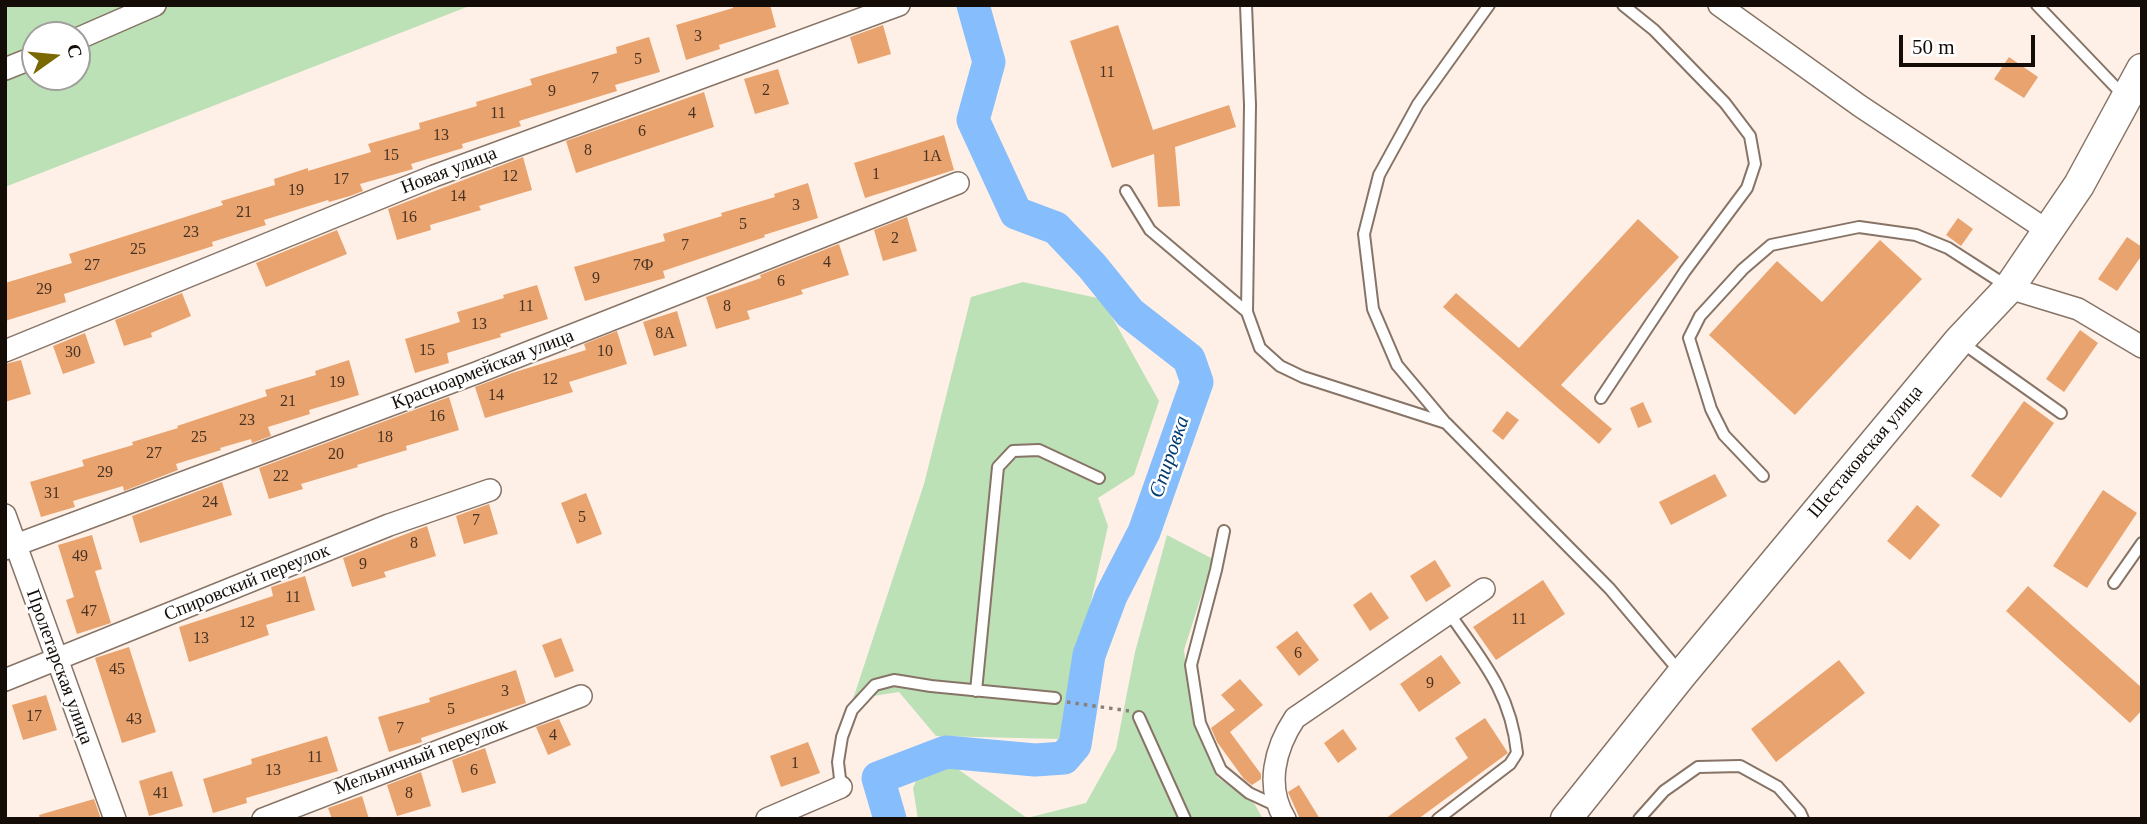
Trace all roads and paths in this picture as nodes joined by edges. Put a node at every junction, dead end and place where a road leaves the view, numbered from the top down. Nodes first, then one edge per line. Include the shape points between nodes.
1 (899, 5) edge
2 (1247, 5) edge
3 (1489, 5) edge
4 (1623, 5) edge
5 (1719, 5) edge
6 (2037, 5) edge
7 (144, 7) edge
8 (91, 32) edge
9 (2142, 69) edge
10 (2126, 98) junction
11 (958, 183) dead end
12 (1126, 191) dead end
13 (2048, 231) junction
14 (2009, 288) junction
15 (1247, 312) junction
16 (1959, 341) junction
17 (2142, 347) edge
18 (5, 351) edge
19 (1601, 398) dead end
20 (2061, 413) dead end
21 (1446, 423) junction
22 (1763, 476) dead end
23 (1099, 478) dead end
24 (490, 490) dead end
25 (5, 515) edge
26 (1224, 531) dead end
27 (2142, 543) edge
28 (10, 547) edge
29 (2114, 583) dead end
30 (1483, 589) dead end
31 (1449, 613) junction
32 (56, 659) junction
33 (1682, 674) junction
34 (5, 680) edge
35 (976, 691) junction
36 (580, 696) dead end
37 (1055, 698) dead end
38 (1074, 704) dead end
39 (1139, 717) joint
40 (841, 787) joint
41 (1281, 813) edge
42 (115, 819) edge
43 (262, 819) edge
44 (767, 819) edge
45 (1185, 819) edge
46 (1438, 819) edge
47 (1566, 819) edge
48 (1639, 819) edge
49 (1803, 819) edge

1 - 18 street, Новая улица via 434,176
2 - 15 lane
3 - 21 lane via 1418,104 1379,175 1364,234 1373,309 1397,365
4 - 19 lane via 1725,103 1750,136 1755,164 1747,188 1685,271
5 - 13 street
6 - 10 lane
7 - 8 street
9 - 10 main road, Шестаковская улица
10 - 13 main road, Шестаковская улица
11 - 28 street, Красноармейская улица via 476,373
12 - 15 lane via 1150,230
13 - 14 main road, Шестаковская улица
14 - 16 main road, Шестаковская улица
14 - 17 street via 2078,309
14 - 22 lane via 1948,248 1916,235 1859,227 1771,245 1700,316 1689,338 1724,435
15 - 21 lane via 1260,348 1280,366
16 - 20 lane
16 - 33 main road, Шестаковская улица
21 - 33 lane via 1610,589
23 - 35 lane via 1039,450 1013,451 998,467
24 - 32 street, Спировский переулок via 388,525
25 - 28 street, Пролетарская улица
26 - 41 lane via 1191,665 1200,723 1221,770
27 - 29 lane
28 - 32 street, Пролетарская улица
30 - 31 street
31 - 41 street via 1295,718 1283,737 1273,772
31 - 46 lane via 1496,680 1509,710 1517,753 1510,764
32 - 34 street, Спировский переулок
32 - 42 street, Пролетарская улица
33 - 47 main road, Шестаковская улица
35 - 37 lane
35 - 40 lane via 894,680 875,685 852,710 842,737
36 - 43 street, Мельничный переулок
38 - 39 path via 1130,711
39 - 45 lane
40 - 44 street
48 - 49 lane via 1664,791 1698,767 1740,766 1778,787

